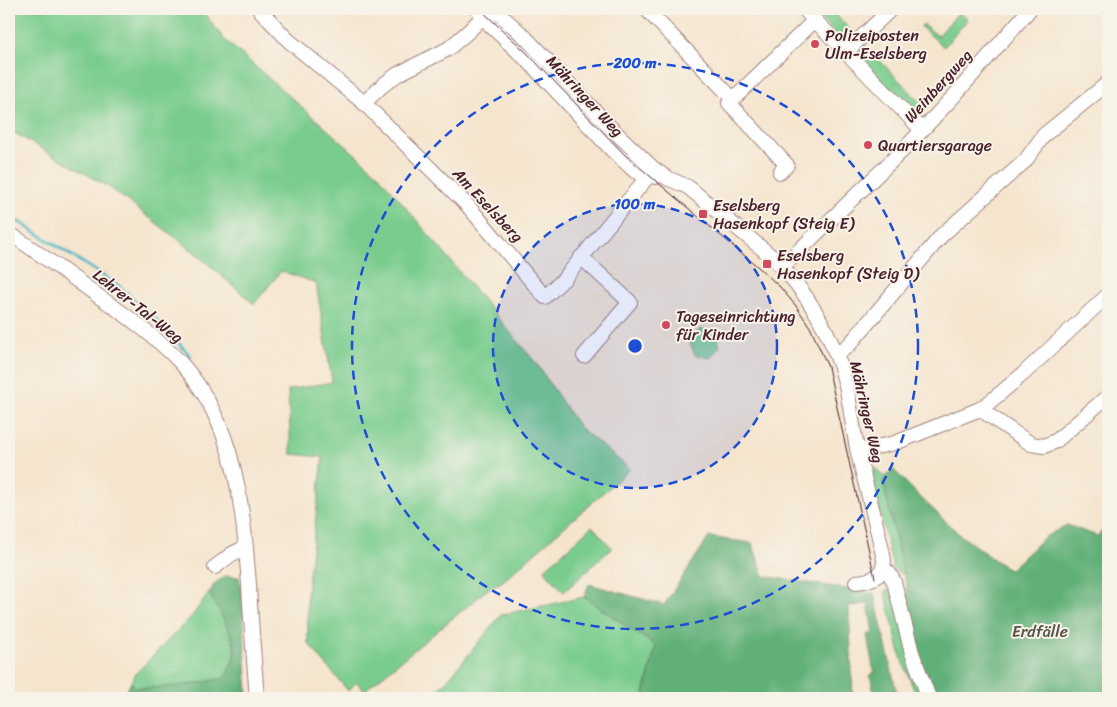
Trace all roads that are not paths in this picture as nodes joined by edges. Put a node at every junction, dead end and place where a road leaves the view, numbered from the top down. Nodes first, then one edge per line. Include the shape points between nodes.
1 (259, 9) edge
2 (646, 9) edge
3 (891, 9) edge
4 (1027, 10) edge
5 (486, 11) edge
6 (808, 12) edge
7 (846, 52) junction
8 (1108, 83) edge
9 (729, 98) junction
10 (364, 103) junction
11 (922, 130) junction
12 (651, 172) junction
13 (780, 172) dead end
14 (9, 232) edge
15 (581, 257) junction
16 (782, 267) junction
17 (1108, 295) edge
18 (835, 352) junction
19 (584, 356) dead end
20 (1108, 396) edge
21 (980, 409) junction
22 (858, 451) junction
23 (246, 547) junction
24 (215, 567) dead end
25 (883, 568) junction
26 (856, 582) dead end
27 (257, 698) edge
28 (929, 698) edge

1 - 10 street, Am Eselsberg via 288,40
2 - 9 street
3 - 7 street
4 - 11 street, Weinbergweg
5 - 10 street via 448,49 398,74
5 - 12 street, Mähringer Weg via 530,63 630,168
6 - 7 street
6 - 9 street
7 - 11 street
8 - 18 street via 1044,135 1025,161 942,236 850,344
9 - 13 street via 787,164
10 - 15 street, Am Eselsberg via 469,207 544,296 564,279
11 - 16 street, Weinbergweg
12 - 15 street, Am Eselsberg
12 - 16 street, Mähringer Weg via 691,189
14 - 23 street, Lehrer-Tal-Weg via 129,318 164,346 190,374 230,449
15 - 19 street via 630,302
16 - 18 street, Mähringer Weg via 816,314
17 - 21 street via 992,402
18 - 22 street, Mähringer Weg via 846,387
20 - 21 street via 1056,440 1044,446 1031,444
21 - 22 street via 888,445
22 - 25 street, Mähringer Weg via 883,556
23 - 24 street
23 - 27 street, Lehrer-Tal-Weg
25 - 26 street via 875,578
25 - 28 street via 894,582 912,653

